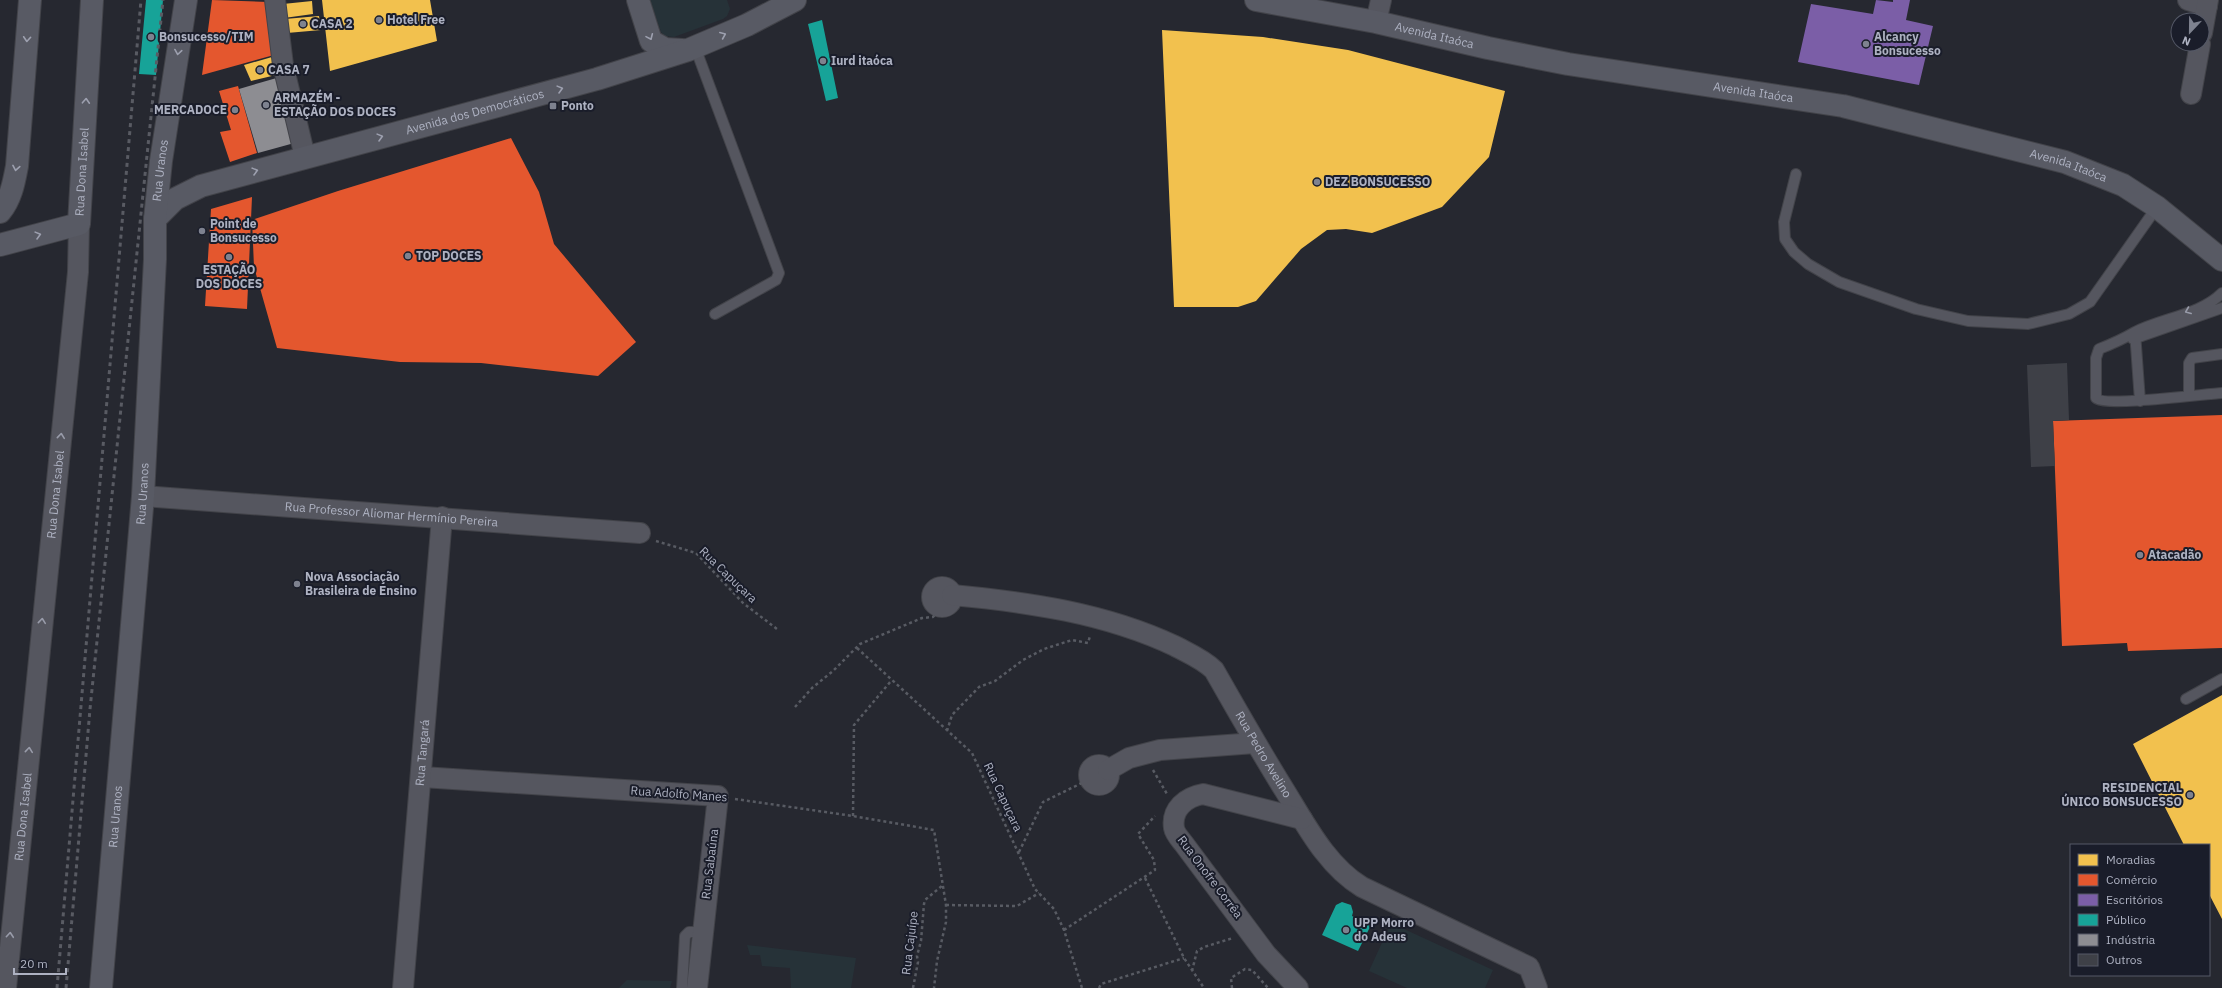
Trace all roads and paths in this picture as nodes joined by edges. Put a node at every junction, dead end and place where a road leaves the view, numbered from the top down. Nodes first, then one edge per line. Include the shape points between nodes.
1 (30, 0) edge
2 (92, 0) edge
3 (186, 0) edge
4 (275, 0) edge
5 (638, 0) edge
6 (795, 0) edge
7 (1256, 0) edge
8 (1381, 0) edge
9 (2188, 0) edge
10 (2208, 3) edge
11 (1376, 22) junction
12 (691, 48) junction
13 (2199, 52) edge
14 (2191, 94) dead end
15 (305, 157) junction
16 (161, 160) junction
17 (1796, 174) dead end
18 (187, 192) junction
19 (2157, 208) junction
20 (0, 212) edge
21 (154, 219) junction
22 (79, 224) junction
23 (0, 245) edge
24 (2222, 260) edge
25 (2222, 293) edge
26 (2222, 308) edge
27 (715, 314) dead end
28 (2136, 335) junction
29 (2222, 354) edge
30 (2222, 393) edge
31 (2189, 396) junction
32 (2140, 400) junction
33 (143, 496) junction
34 (442, 517) junction
35 (640, 533) joint
36 (946, 601) joint
37 (777, 629) dead end
38 (1088, 643) dead end
39 (857, 648) junction
40 (2222, 679) edge
41 (891, 681) junction
42 (2186, 699) dead end
43 (795, 707) dead end
44 (947, 731) junction
45 (1255, 743) junction
46 (1143, 753) junction
47 (422, 777) junction
48 (1090, 779) joint
49 (718, 796) junction
50 (1180, 805) junction
51 (853, 816) junction
52 (1302, 820) junction
53 (1019, 852) junction
54 (1145, 878) junction
55 (943, 885) junction
56 (1039, 893) junction
57 (946, 905) junction
58 (1064, 930) junction
59 (702, 932) junction
60 (1251, 933) junction
61 (1184, 958) junction
62 (1192, 971) junction
63 (6, 988) edge
64 (101, 988) edge
65 (403, 988) edge
66 (682, 988) edge
67 (697, 988) edge
68 (913, 988) edge
69 (934, 988) edge
70 (1082, 988) edge
71 (1099, 988) edge
72 (1204, 988) edge
73 (1232, 988) edge
74 (1268, 988) edge
75 (1298, 988) edge
76 (1537, 988) edge

1 -> 20 main road via 17,166 6,205
22 -> 2 main road, Rua Dona Isabel
3 -> 16 main road, Rua Uranos
4 - 15 street via 283,65
5 -> 12 main road via 651,41 665,49
12 -> 6 main road, Avenida dos Democráticos via 747,25
7 - 11 main road, Avenida Itaóca
8 - 11 street
9 - 10 street
11 - 19 main road, Avenida Itaóca via 1576,65 1843,106 2065,162 2123,185
15 -> 12 main road, Avenida dos Democráticos via 597,79
12 - 27 lane via 779,273 776,280
13 - 14 street
18 -> 15 main road, Avenida dos Democráticos
16 - 18 main road
16 - 21 main road, Rua Uranos
17 - 19 lane via 1784,222 1785,239 1794,252 1808,264 1839,282 1916,309 1968,321 2028,324 2069,314 2090,302
18 - 21 main road, Avenida dos Democráticos
19 - 24 main road, Avenida Itaóca
21 - 33 main road, Rua Uranos via 155,259
23 -> 22 main road
63 -> 22 street, Rua Dona Isabel via 78,272
25 -> 28 lane via 2207,304
26 - 28 lane
28 - 32 lane
28 - 32 lane via 2099,349 2096,358 2096,398 2103,402
29 - 31 lane via 2192,358 2189,363
30 - 31 lane
31 - 32 lane
33 - 34 street, Rua Professor Aliomar Hermínio Pereira
33 - 64 main road, Rua Uranos
34 - 35 street, Rua Professor Aliomar Hermínio Pereira
34 - 47 street, Rua Tangará
35 - 37 path, Rua Capuçara via 648,539 696,553 743,603
36 - 39 path via 933,617 922,618 860,644
36 - 45 street, Rua Pedro Avelino via 1034,604 1093,617 1157,638 1195,656 1214,670
38 - 44 path via 1072,640 1044,649 1023,660 995,681 978,687 952,715
39 - 41 path, Rua Capuçara
39 - 43 path via 812,688
40 - 42 lane
41 - 44 path, Rua Capuçara
41 - 51 path via 854,725
44 - 53 path, Rua Capuçara via 972,753
45 - 46 street
45 - 52 street, Rua Pedro Avelino
46 - 48 street via 1108,770 1109,776 1104,783 1095,783
46 - 50 path via 1166,793
47 - 49 street, Rua Adolfo Manes
47 - 65 street, Rua Tangará
48 - 53 path via 1043,802
49 - 51 path, Rua Adolfo Manes
49 - 59 street, Rua Sabaúna
50 - 52 street via 1194,795 1212,794
50 - 54 path via 1156,815 1138,834 1156,864 1155,870
50 - 60 street, Rua Onofre Corrêa via 1174,818 1174,830
51 - 55 path, Rua Adolfo Manes via 934,830
52 - 76 street, Rua Pedro Avelino via 1330,859 1351,880 1529,966
53 - 56 path, Rua Capuçara
54 - 58 path
54 - 61 path
55 - 57 path
55 - 68 path, Rua Cajuípe via 925,900
56 - 57 path via 1017,906
56 - 58 path, Rua Capuçara via 1054,909
57 - 69 path via 946,922
58 - 70 path, Rua Capuçara
59 - 66 lane via 689,932 685,936
59 - 67 street, Rua Sabaúna
60 - 62 path via 1197,951
60 - 75 street, Rua Onofre Corrêa via 1266,954
61 - 62 path
61 - 71 path via 1101,984
62 - 72 path
73 - 74 path via 1232,978 1245,969 1252,970

